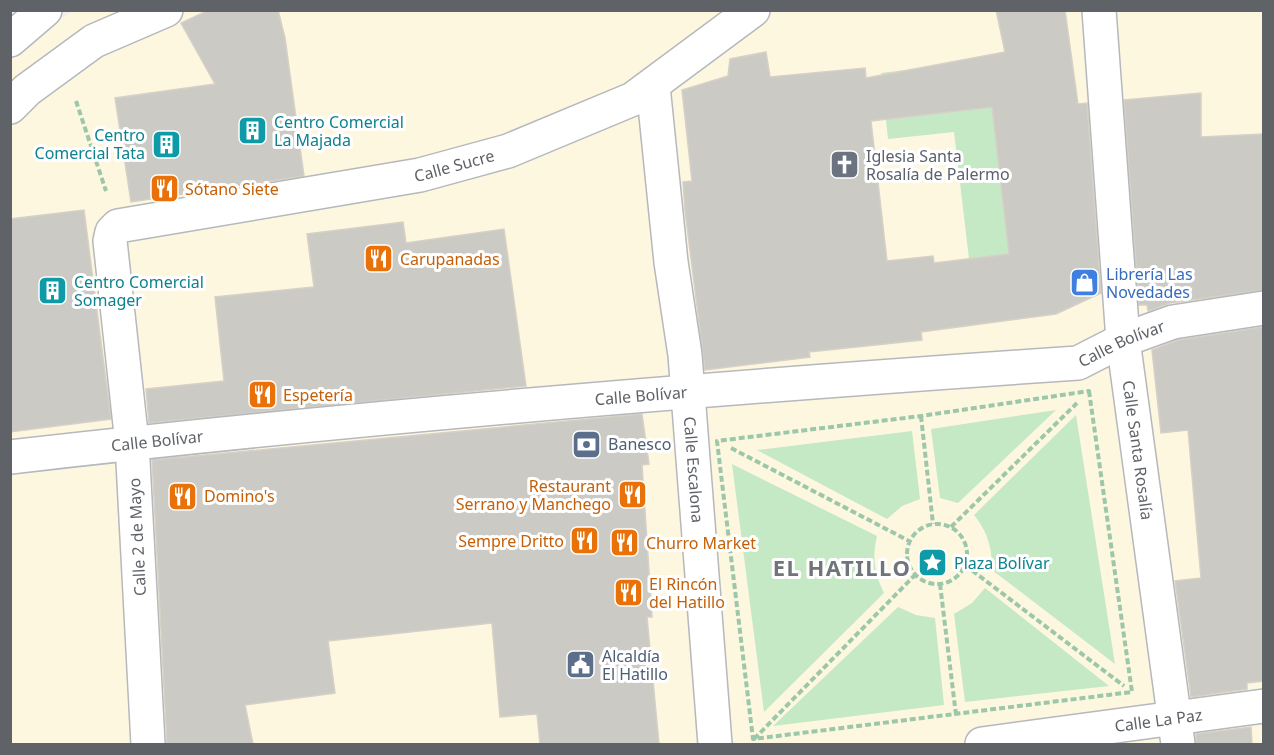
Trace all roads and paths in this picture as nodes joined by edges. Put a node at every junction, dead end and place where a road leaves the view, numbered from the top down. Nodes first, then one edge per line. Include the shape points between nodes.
1 (45, 10) edge
2 (166, 10) edge
3 (753, 10) edge
4 (1099, 10) edge
5 (10, 40) edge
6 (63, 63) junction
7 (653, 86) junction
8 (10, 107) edge
9 (118, 226) junction
10 (1263, 308) edge
11 (1123, 340) junction
12 (686, 391) junction
13 (1089, 392) junction
14 (921, 416) junction
15 (717, 441) junction
16 (132, 443) junction
17 (10, 457) edge
18 (933, 524) junction
19 (951, 527) junction
20 (910, 542) junction
21 (965, 565) junction
22 (915, 574) junction
23 (940, 584) junction
24 (1132, 692) junction
25 (1263, 706) edge
26 (956, 715) junction
27 (1177, 732) edge
28 (753, 740) junction
29 (148, 744) edge
30 (715, 744) edge
31 (982, 744) edge

1 - 5 street
2 - 6 street via 94,41
3 - 7 street, Calle Sucre
4 - 11 street, Calle Santa Rosalía
6 - 8 street
6 - 9 path
7 - 9 street, Calle Sucre via 633,99 508,151 431,172
7 - 12 street, Calle Escalona
9 - 16 street, Calle 2 de Mayo via 110,241
10 - 11 street, Calle Bolívar via 1173,322
11 - 12 street, Calle Bolívar via 1078,363
11 - 27 street, Calle Santa Rosalía
12 - 16 street, Calle Bolívar
12 - 30 street, Calle Escalona
13 - 14 path
13 - 19 path
13 - 24 path
14 - 15 path
14 - 18 path
15 - 20 path
15 - 28 path
16 - 17 street, Calle Bolívar
16 - 29 street, Calle 2 de Mayo
18 - 19 path
18 - 20 path via 923,528
19 - 21 path via 963,540
20 - 22 path via 908,559
21 - 23 path via 956,578
21 - 24 path
22 - 23 path
22 - 28 path
23 - 26 path
24 - 26 path
25 - 27 street, Calle La Paz
26 - 28 path
27 - 31 street, Calle La Paz

